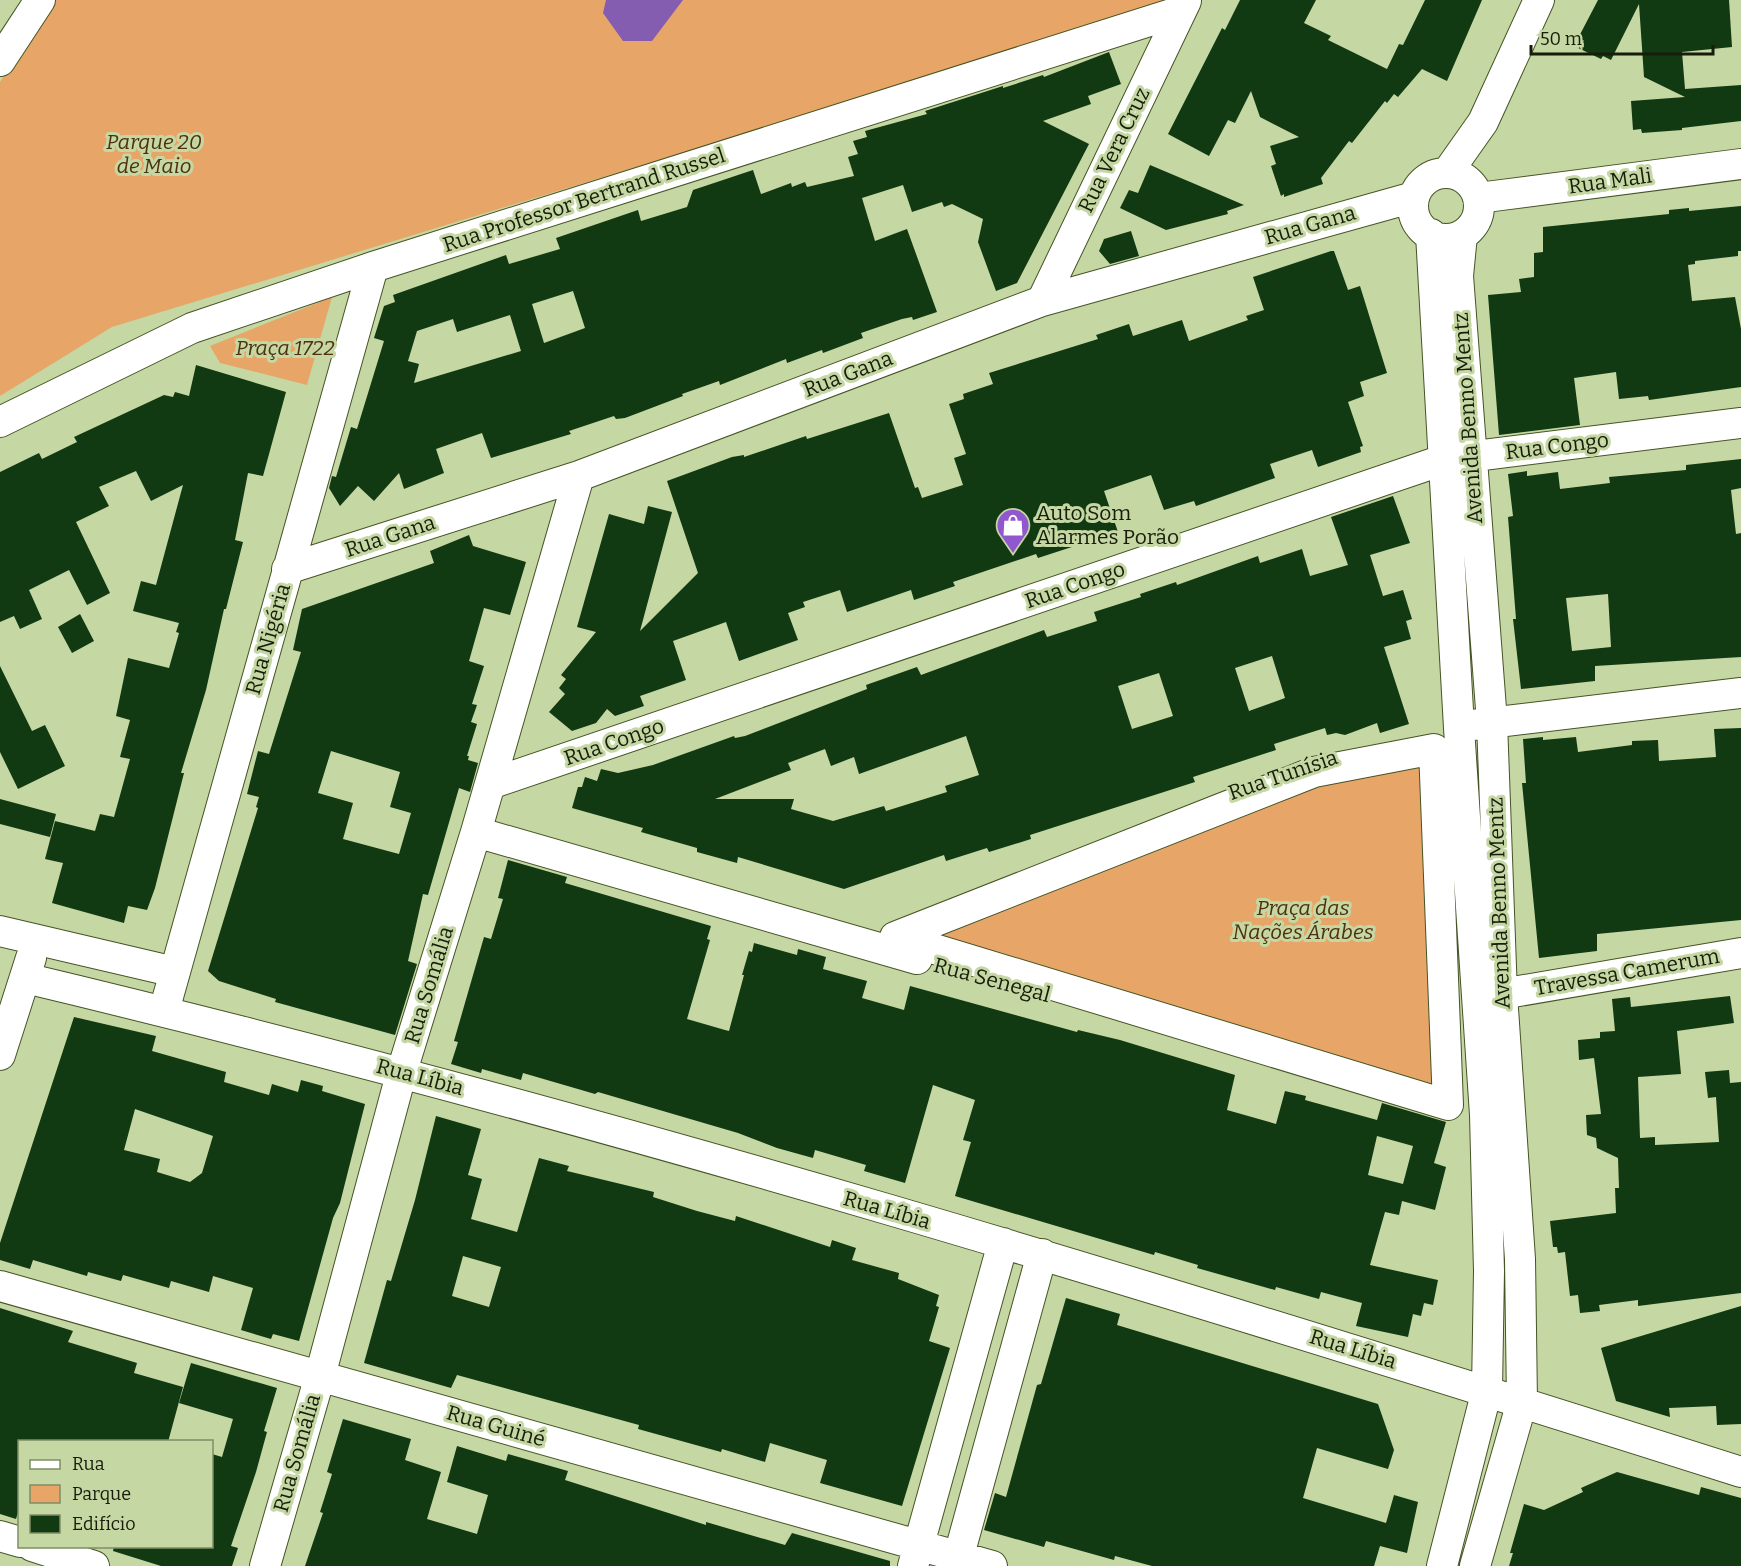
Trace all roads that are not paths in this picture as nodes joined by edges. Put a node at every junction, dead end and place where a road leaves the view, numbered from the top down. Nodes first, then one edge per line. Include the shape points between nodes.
1 (40, 0) edge
2 (1539, 0) edge
3 (1184, 5) edge
4 (0, 61) edge
5 (1483, 122) junction
6 (1741, 164) edge
7 (1447, 172) junction
8 (1476, 193) junction
9 (1414, 197) junction
10 (1431, 234) junction
11 (1462, 235) junction
12 (373, 267) junction
13 (1042, 301) junction
14 (0, 422) edge
15 (1741, 423) edge
16 (1457, 459) junction
17 (579, 476) junction
18 (287, 568) junction
19 (1741, 693) edge
20 (1492, 722) junction
21 (1459, 728) junction
22 (490, 784) junction
23 (476, 832) junction
24 (0, 931) edge
25 (36, 940) junction
26 (846, 940) junction
27 (1741, 953) edge
28 (175, 972) junction
29 (26, 978) junction
30 (1490, 996) junction
31 (164, 1011) junction
32 (0, 1055) edge
33 (402, 1071) junction
34 (1448, 1105) joint
35 (1498, 1114) junction
36 (1003, 1243) junction
37 (1042, 1254) junction
38 (0, 1286) edge
39 (320, 1376) junction
40 (1487, 1390) junction
41 (1522, 1402) junction
42 (1741, 1472) edge
43 (0, 1536) edge
44 (18, 1541) edge
45 (38, 1548) edge
46 (917, 1556) edge
47 (957, 1561) edge
48 (94, 1566) edge
49 (264, 1566) edge
50 (992, 1566) edge
51 (1442, 1566) edge
52 (1475, 1566) edge

1 - 4 street
2 - 5 street
3 - 12 street, Rua Professor Bertrand Russel
3 - 13 street, Rua Vera Cruz
5 - 7 street
5 - 8 street
6 - 8 street, Rua Mali
7 - 8 street via 1467,180
7 - 9 street via 1426,179
8 - 11 street via 1477,219
9 - 10 street via 1416,219
9 - 13 street, Rua Gana
10 - 11 street via 1441,238
10 - 16 street, Avenida Benno Mentz
11 - 16 street, Avenida Benno Mentz via 1458,276
12 - 14 street, Rua Professor Bertrand Russel via 192,328
12 - 18 street, Rua Nigéria
13 - 17 street, Rua Gana
15 - 16 street, Rua Congo
16 - 20 street, Avenida Benno Mentz
16 - 21 street, Avenida Benno Mentz
16 - 22 street, Rua Congo
17 - 18 street, Rua Gana
17 - 22 street, Rua Somália
18 - 28 street, Rua Nigéria
19 - 20 street, Rua Tunísia
20 - 21 street, Rua Tunísia
20 - 30 street, Avenida Benno Mentz
21 - 26 street, Rua Tunísia via 1309,762
21 - 30 street, Avenida Benno Mentz
22 - 23 street, Rua Somália
23 - 26 street, Rua Senegal
23 - 33 street, Rua Somália
24 - 25 street
25 - 28 street
25 - 29 street
26 - 35 street, Rua Senegal
27 - 30 street, Travessa Camerum
28 - 31 street, Rua Nigéria
29 - 31 street, Rua Líbia
29 - 32 street
30 - 35 street, Avenida Benno Mentz
31 - 33 street, Rua Líbia
33 - 36 street, Rua Líbia
33 - 39 street, Rua Somália
34 - 34 street via 1434,749 1314,772 895,937
35 - 40 street, Avenida Benno Mentz
35 - 41 street, Avenida Benno Mentz via 1520,1259
36 - 37 street, Rua Líbia
36 - 46 street
37 - 40 street, Rua Líbia
37 - 47 street
38 - 39 street, Rua Guiné
39 - 46 street, Rua Guiné
39 - 49 street, Rua Somália
40 - 41 street, Rua Líbia
40 - 51 street, Avenida Benno Mentz
41 - 42 street, Rua Líbia
41 - 52 street, Avenida Benno Mentz
43 - 44 street
45 - 48 street
46 - 47 street, Rua Guiné
47 - 50 street, Rua Guiné

